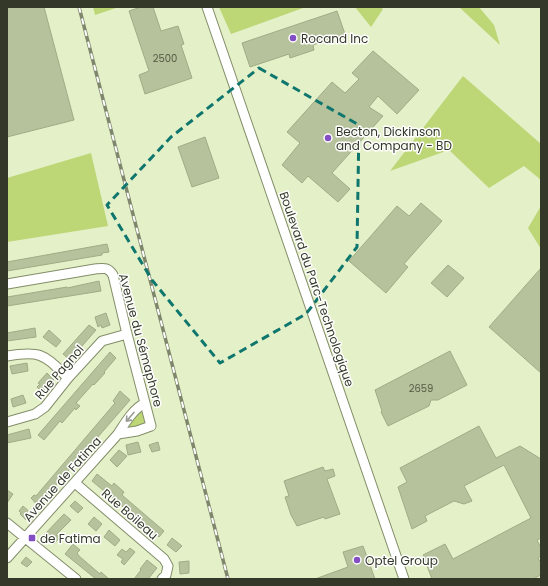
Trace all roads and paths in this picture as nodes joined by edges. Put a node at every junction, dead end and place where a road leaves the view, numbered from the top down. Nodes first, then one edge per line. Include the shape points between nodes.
1 (207, 7) edge
2 (7, 284) edge
3 (127, 334) junction
4 (7, 356) edge
5 (68, 378) junction
6 (145, 403) junction
7 (7, 422) edge
8 (151, 426) joint
9 (118, 434) junction
10 (75, 483) junction
11 (7, 523) edge
12 (25, 538) junction
13 (7, 558) edge
14 (76, 579) edge
15 (162, 579) edge
16 (404, 579) edge

1 - 16 street, Boulevard du Parc-Technologique
2 - 3 street, Avenue du Sémaphore via 106,268 113,275
3 - 5 street, Rue Pagnol via 102,341
3 - 6 street, Avenue du Sémaphore
4 - 5 street via 25,353 48,358
5 - 7 street, Rue Pagnol via 45,407 35,414
6 - 8 street, Avenue du Sémaphore
6 -> 9 street, Avenue de Fatima
8 - 9 street, Avenue de Fatima
9 - 10 street, Avenue de Fatima
10 - 12 street, Avenue de Fatima
10 - 15 street, Rue Boileau via 164,559 168,566
11 - 12 street
12 - 13 street, Avenue de Fatima
12 - 14 street

